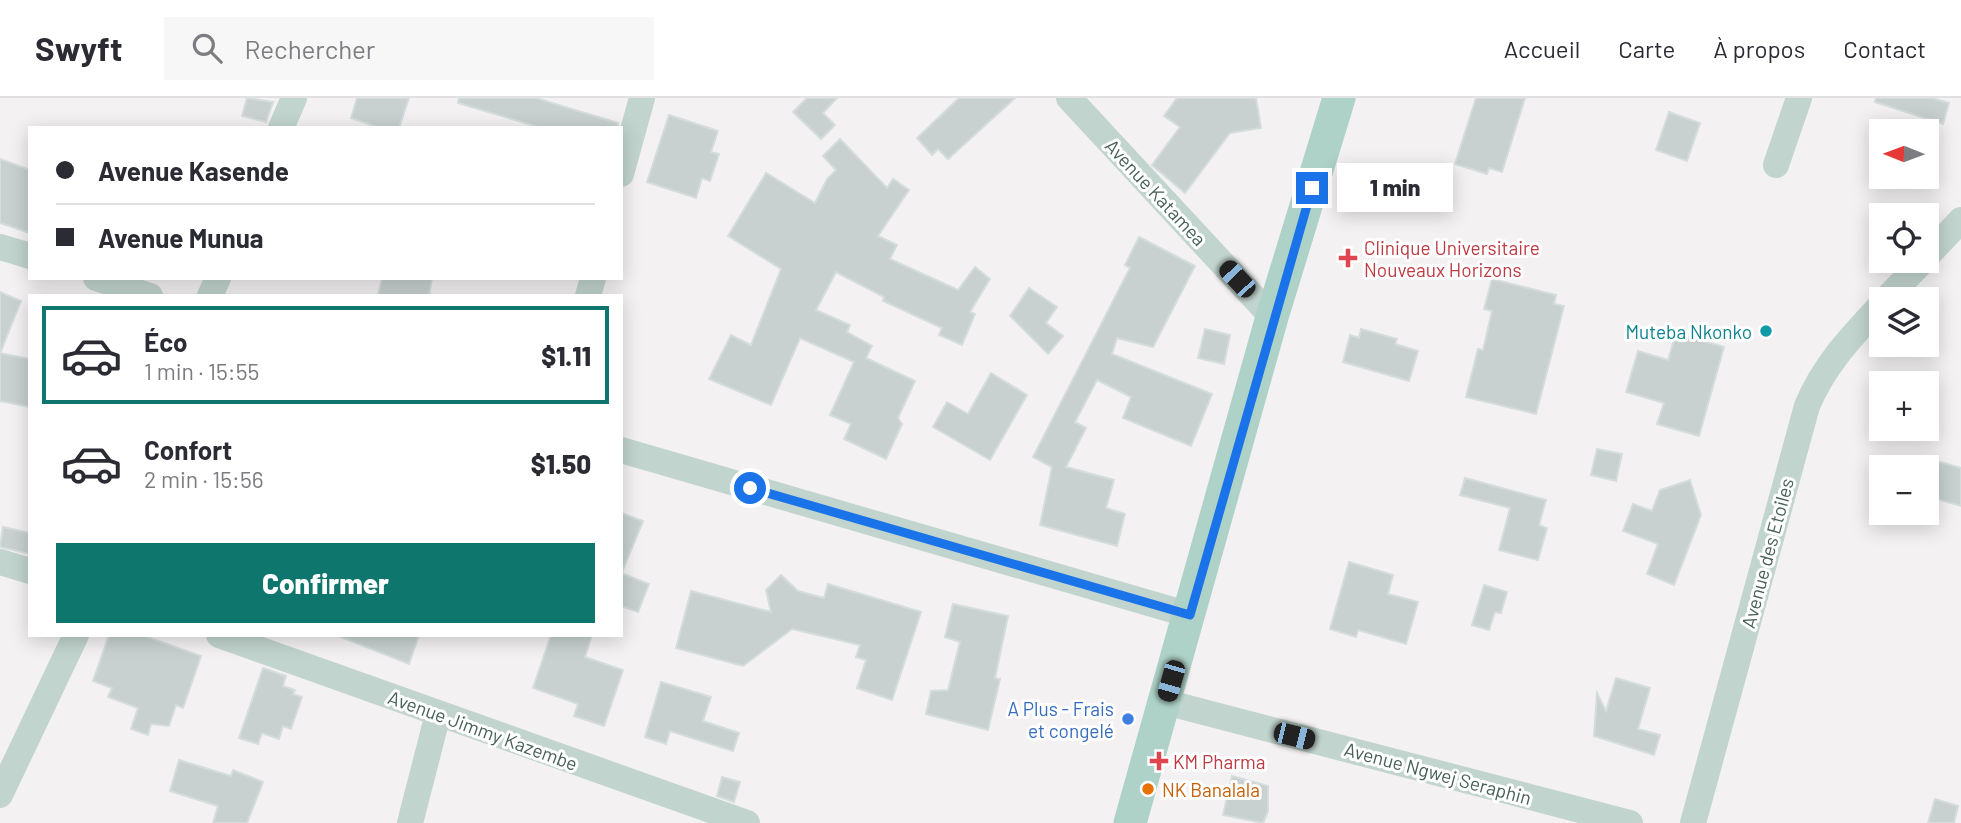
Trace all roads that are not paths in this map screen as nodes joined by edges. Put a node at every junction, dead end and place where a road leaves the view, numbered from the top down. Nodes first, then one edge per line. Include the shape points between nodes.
1 (294, 98) edge
2 (642, 98) edge
3 (1069, 98) edge
4 (1798, 98) edge
5 (1331, 102) edge
6 (282, 126) edge
7 (1776, 165) dead end
8 (623, 167) edge
9 (1957, 229) edge
10 (1939, 245) edge
11 (0, 247) edge
12 (28, 255) edge
13 (1911, 273) edge
14 (102, 280) edge
15 (1898, 287) edge
16 (144, 294) edge
17 (1272, 317) junction
18 (1869, 318) edge
19 (623, 451) edge
20 (0, 562) edge
21 (28, 570) edge
22 (1190, 615) junction
23 (75, 637) edge
24 (225, 637) edge
25 (1165, 702) junction
26 (438, 714) junction
27 (0, 796) edge
28 (410, 823) edge
29 (747, 823) edge
30 (1130, 823) edge
31 (1630, 823) edge
32 (1693, 823) edge

1 - 6 street
2 - 8 street
3 - 17 street, Avenue Katamea
4 - 7 street
5 - 17 main road
9 - 10 street
11 - 12 street
13 - 15 street
14 - 16 street
17 - 22 main road
18 - 32 street, Avenue des Etoiles via 1818,378 1807,406
19 - 22 street
20 - 21 street
22 - 25 main road
23 - 27 street
24 - 26 street, Avenue Jimmy Kazembe
25 - 30 main road
25 - 31 street, Avenue Ngwej Seraphin
26 - 28 street
26 - 29 street, Avenue Jimmy Kazembe

